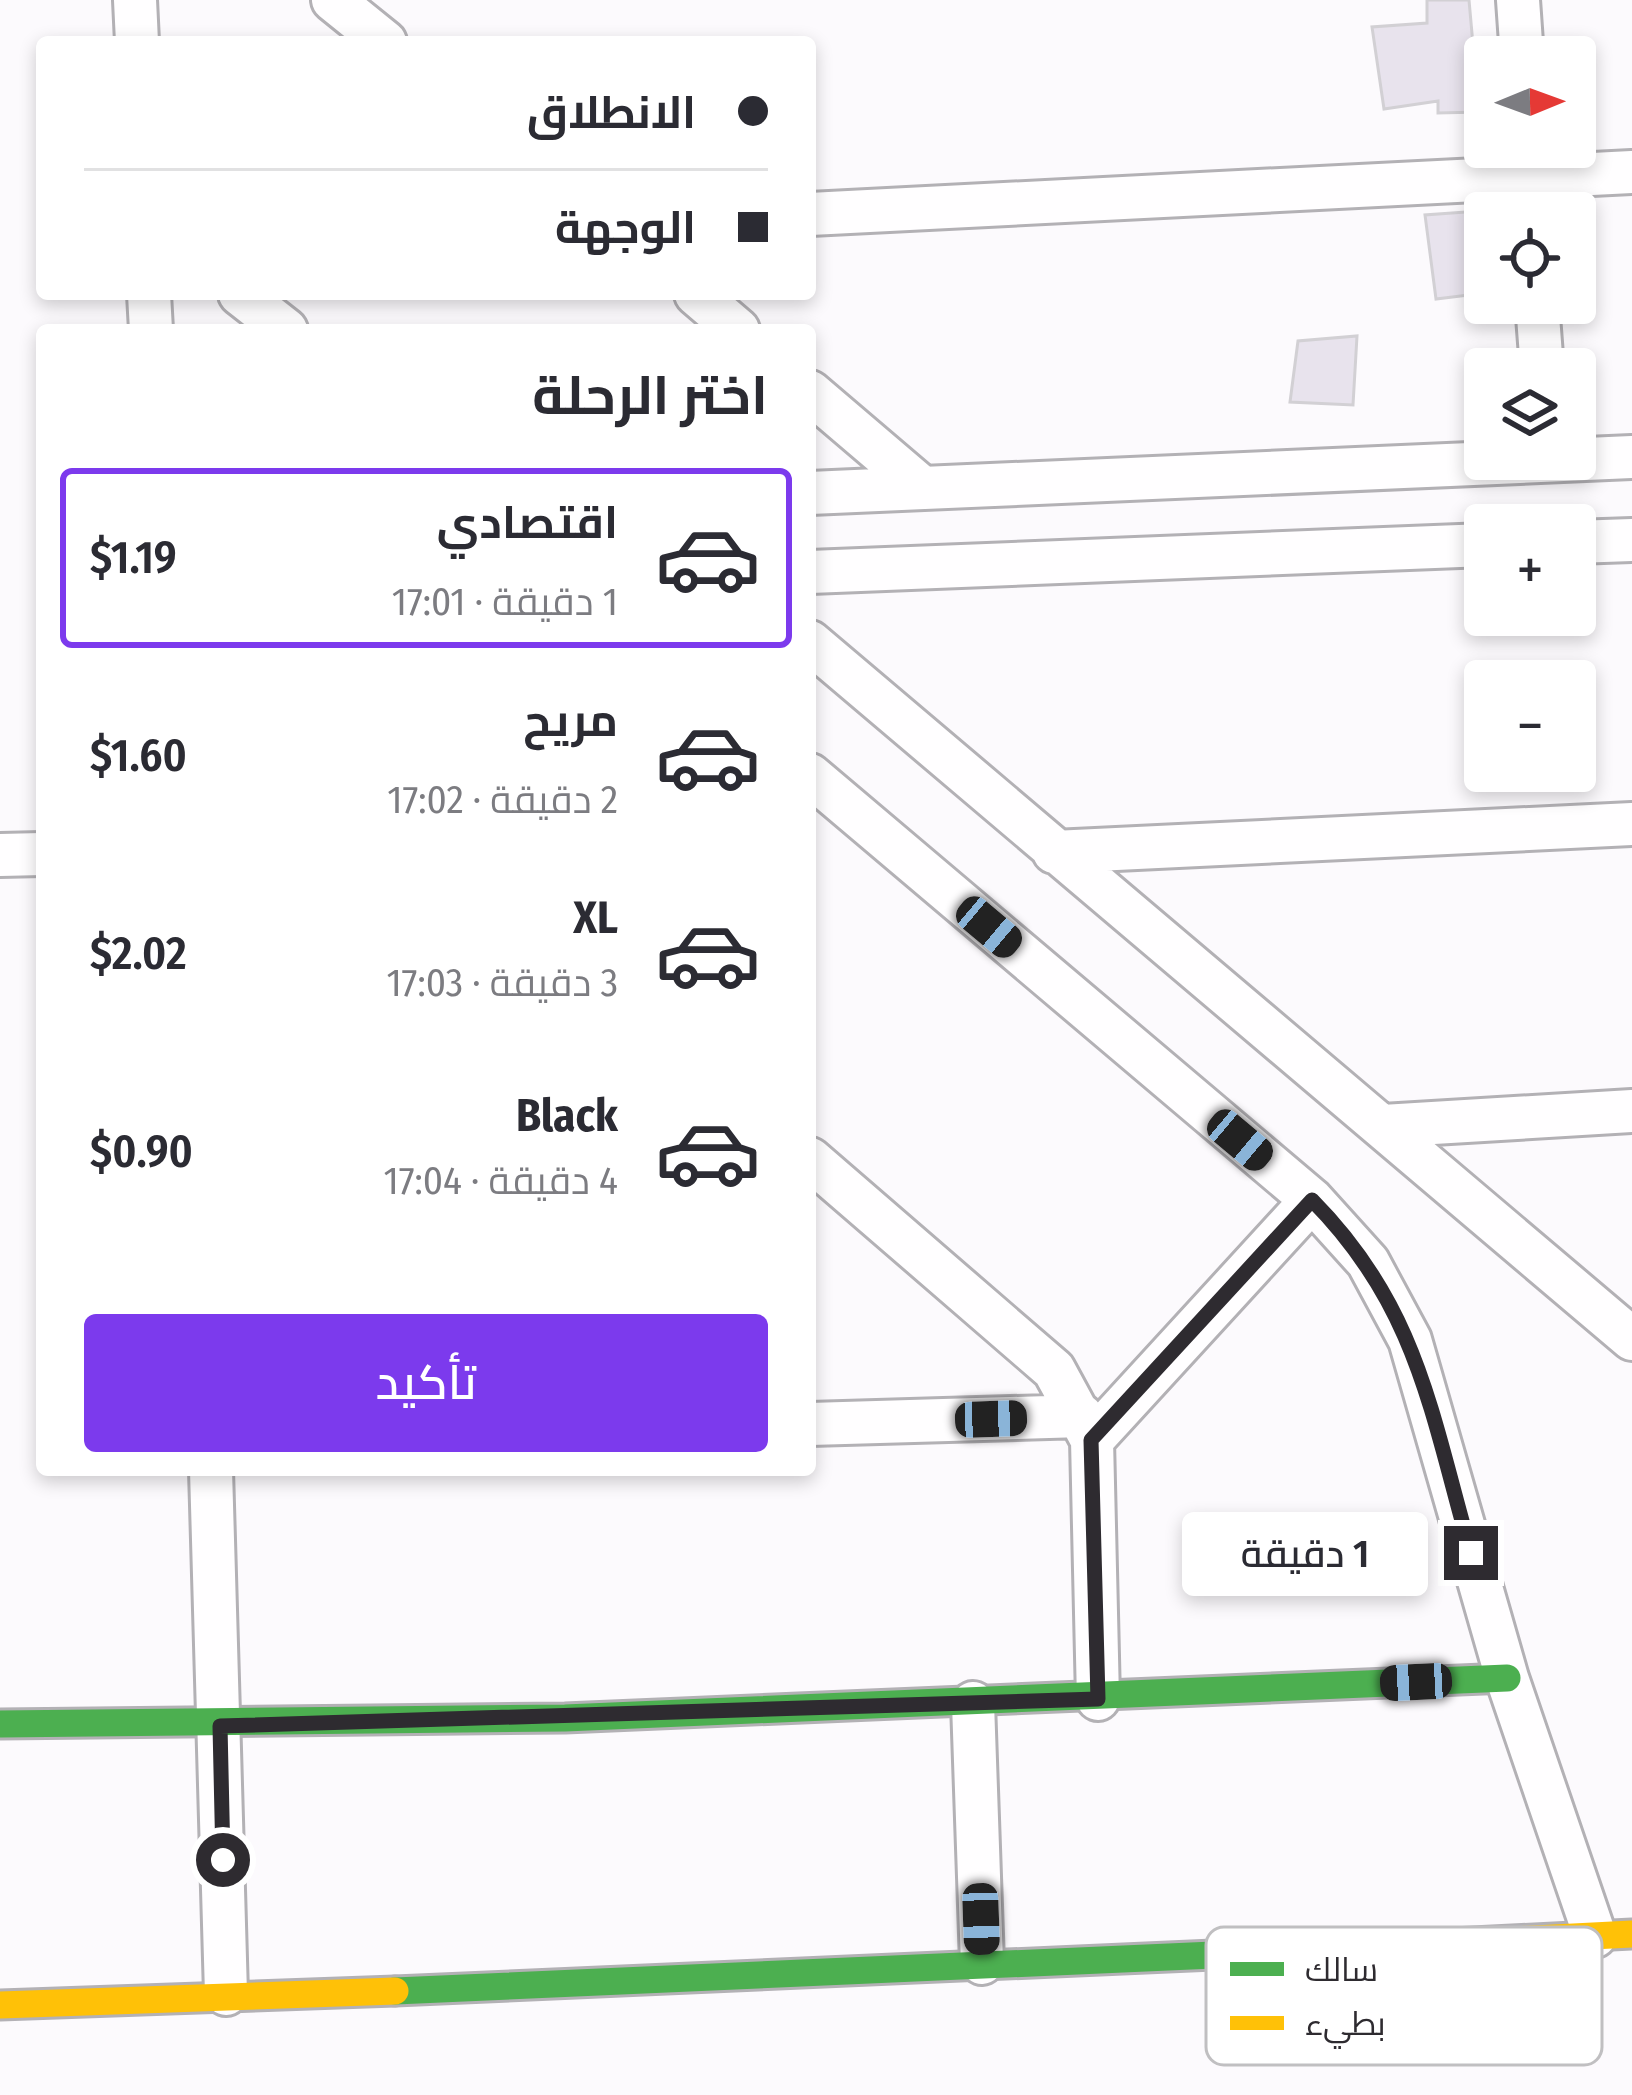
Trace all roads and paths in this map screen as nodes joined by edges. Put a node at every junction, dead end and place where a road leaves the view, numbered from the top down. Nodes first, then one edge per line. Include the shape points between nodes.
1 (136, 0) edge
2 (333, 0) edge
3 (1518, 0) edge
4 (137, 36) edge
5 (378, 36) edge
6 (1521, 36) edge
7 (1632, 172) edge
8 (1529, 179) edge
9 (816, 214) edge
10 (248, 300) edge
11 (703, 300) edge
12 (278, 324) edge
13 (731, 324) edge
14 (816, 397) edge
15 (1632, 457) edge
16 (1596, 458) edge
17 (1464, 463) edge
18 (919, 485) junction
19 (816, 493) edge
20 (1632, 539) edge
21 (1596, 541) edge
22 (1464, 546) edge
23 (816, 572) edge
24 (816, 647) edge
25 (816, 780) edge
26 (1632, 824) edge
27 (1054, 852) junction
28 (36, 854) edge
29 (0, 856) edge
30 (1632, 1111) edge
31 (1383, 1126) junction
32 (816, 1164) edge
33 (1312, 1200) junction
34 (1632, 1339) edge
35 (816, 1424) edge
36 (1087, 1428) junction
37 (211, 1476) edge
38 (1507, 1678) junction
39 (1098, 1699) junction
40 (973, 1703) junction
41 (0, 1724) edge
42 (220, 1726) junction
43 (1614, 1935) edge
44 (1206, 1953) edge
45 (982, 1963) junction
46 (226, 1994) junction
47 (0, 2005) edge

1 - 4 street
2 - 5 street
3 - 6 street
7 - 8 street
8 - 9 street
10 - 12 street
11 - 13 street
14 - 18 street
15 - 16 street
17 - 18 street
18 - 19 street
20 - 21 street
22 - 23 street
24 - 27 street
25 - 33 street
26 - 27 street
27 - 31 street
28 - 29 street
30 - 31 street
31 - 34 street
32 - 36 street via 1054,1370
33 - 36 street
33 - 38 street via 1368,1262 1410,1340
35 - 36 street
36 - 39 street
37 - 42 street
38 - 39 street
38 - 43 street
39 - 40 street
40 - 42 street
40 - 45 street
41 - 42 street
42 - 46 street
44 - 45 street
45 - 46 street
46 - 47 street

